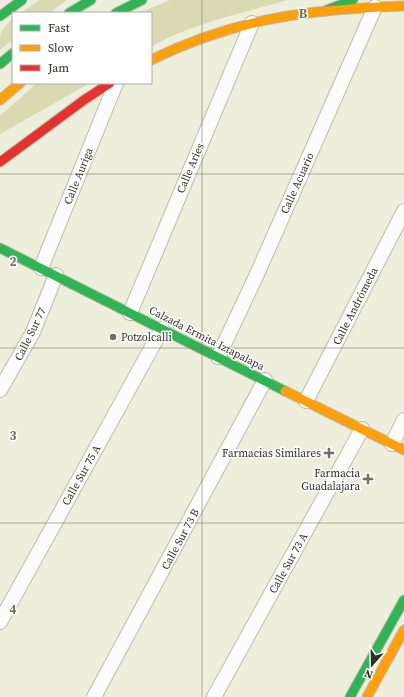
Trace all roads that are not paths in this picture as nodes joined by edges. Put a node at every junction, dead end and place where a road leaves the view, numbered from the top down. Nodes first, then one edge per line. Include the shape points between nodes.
1 (22, 0) edge
2 (91, 0) edge
3 (142, 0) edge
4 (353, 0) edge
5 (404, 6) edge
6 (374, 7) junction
7 (327, 10) junction
8 (71, 12) edge
9 (118, 12) edge
10 (0, 16) edge
11 (252, 23) junction
12 (12, 54) edge
13 (152, 60) edge
14 (2, 62) edge
15 (19, 84) edge
16 (109, 84) edge
17 (116, 84) edge
18 (0, 100) edge
19 (45, 129) junction
20 (6, 147) dead end
21 (0, 162) edge
22 (404, 211) edge
23 (0, 248) edge
24 (41, 268) junction
25 (56, 276) junction
26 (130, 313) junction
27 (162, 329) junction
28 (218, 357) junction
29 (265, 380) junction
30 (0, 390) edge
31 (306, 401) junction
32 (404, 420) edge
33 (362, 429) junction
34 (398, 447) edge
35 (404, 600) edge
36 (0, 622) edge
37 (404, 630) edge
38 (94, 697) edge
39 (214, 697) edge
40 (350, 697) edge
41 (367, 697) edge

1 - 10 main road
2 - 8 main road
3 - 9 main road
4 - 7 main road
5 - 6 main road
6 - 7 main road
6 - 28 street, Calle Acuario
7 - 11 main road
11 - 13 main road via 215,33
11 - 26 street, Calle Aries
12 - 14 main road
15 - 18 main road
16 - 19 main road
17 - 24 street, Calle Auriga
19 - 20 main road
19 - 21 main road
22 - 31 street, Calle Andrómeda
23 - 24 main road, Calzada Ermita Iztapalapa
24 - 25 main road, Calzada Ermita Iztapalapa
25 - 26 main road, Calzada Ermita Iztapalapa
25 - 30 street, Calle Sur 77 via 33,332
26 - 27 main road, Calzada Ermita Iztapalapa
27 - 28 main road, Calzada Ermita Iztapalapa
27 - 36 street, Calle Sur 75 A
28 - 29 main road, Calzada Ermita Iztapalapa
29 - 31 main road, Calzada Ermita Iztapalapa
29 - 38 street, Calle Sur 73 B
31 - 33 main road, Calzada Ermita Iztapalapa
32 - 34 street
33 - 34 main road, Calzada Ermita Iztapalapa
33 - 39 street, Calle Sur 73 A
35 - 40 main road
37 - 41 main road

